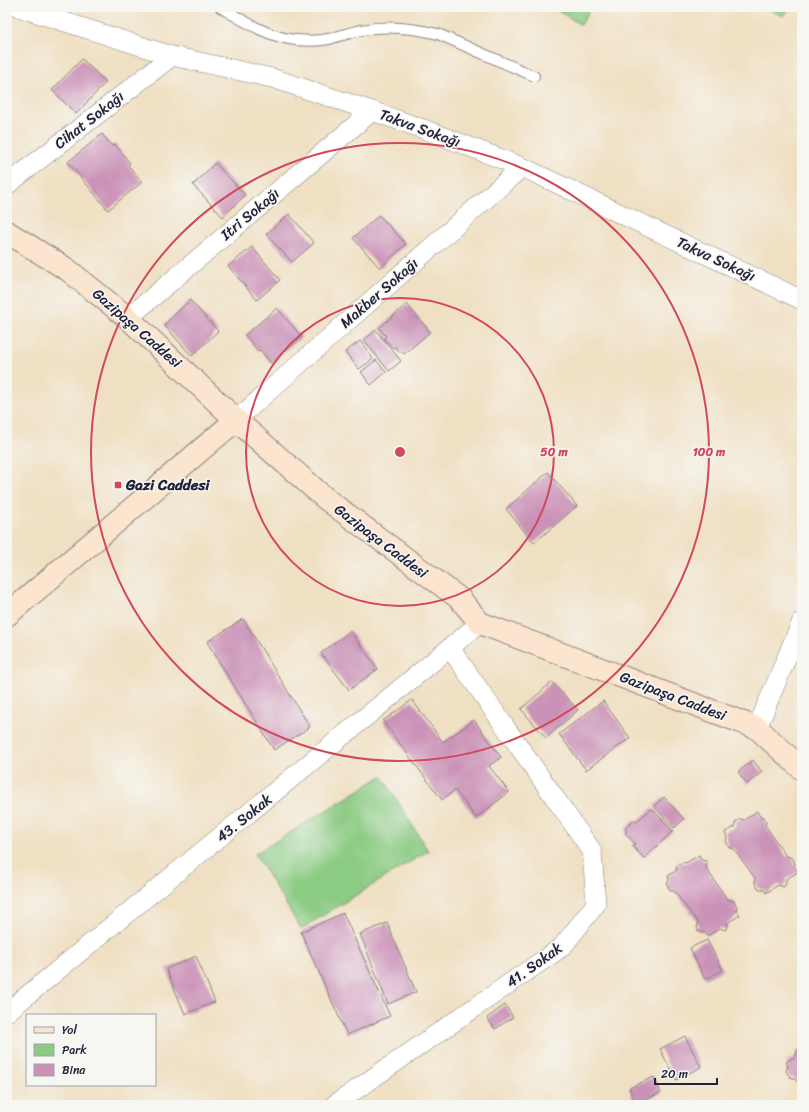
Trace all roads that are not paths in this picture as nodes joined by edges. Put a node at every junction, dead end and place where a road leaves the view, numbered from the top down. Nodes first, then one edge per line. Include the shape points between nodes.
1 (18, 7) edge
2 (220, 7) edge
3 (172, 56) junction
4 (534, 76) dead end
5 (372, 111) junction
6 (522, 167) junction
7 (7, 185) edge
8 (7, 232) edge
9 (802, 300) edge
10 (128, 318) junction
11 (236, 420) junction
12 (7, 615) edge
13 (802, 621) edge
14 (480, 623) junction
15 (450, 648) junction
16 (757, 728) junction
17 (802, 769) edge
18 (7, 1012) edge
19 (334, 1105) edge

1 - 3 street, Takva Sokağı
2 - 4 lane via 269,34 297,40 313,41 356,31 394,27 438,34
3 - 5 street, Takva Sokağı via 272,78
3 - 7 street, Cihat Sokağı
5 - 6 street, Takva Sokağı
5 - 10 street, Itri Sokağı
6 - 9 street, Takva Sokağı
6 - 11 street, Makber Sokağı
8 - 10 street, Gazipaşa Caddesi via 68,270
10 - 11 street, Gazipaşa Caddesi
11 - 12 street
11 - 14 street, Gazipaşa Caddesi via 326,499 460,599
13 - 16 street
14 - 15 street, 43. Sokak
14 - 16 street, Gazipaşa Caddesi
15 - 18 street, 43. Sokak
15 - 19 street, 41. Sokak via 592,851 596,904 562,947
16 - 17 street, Gazipaşa Caddesi

